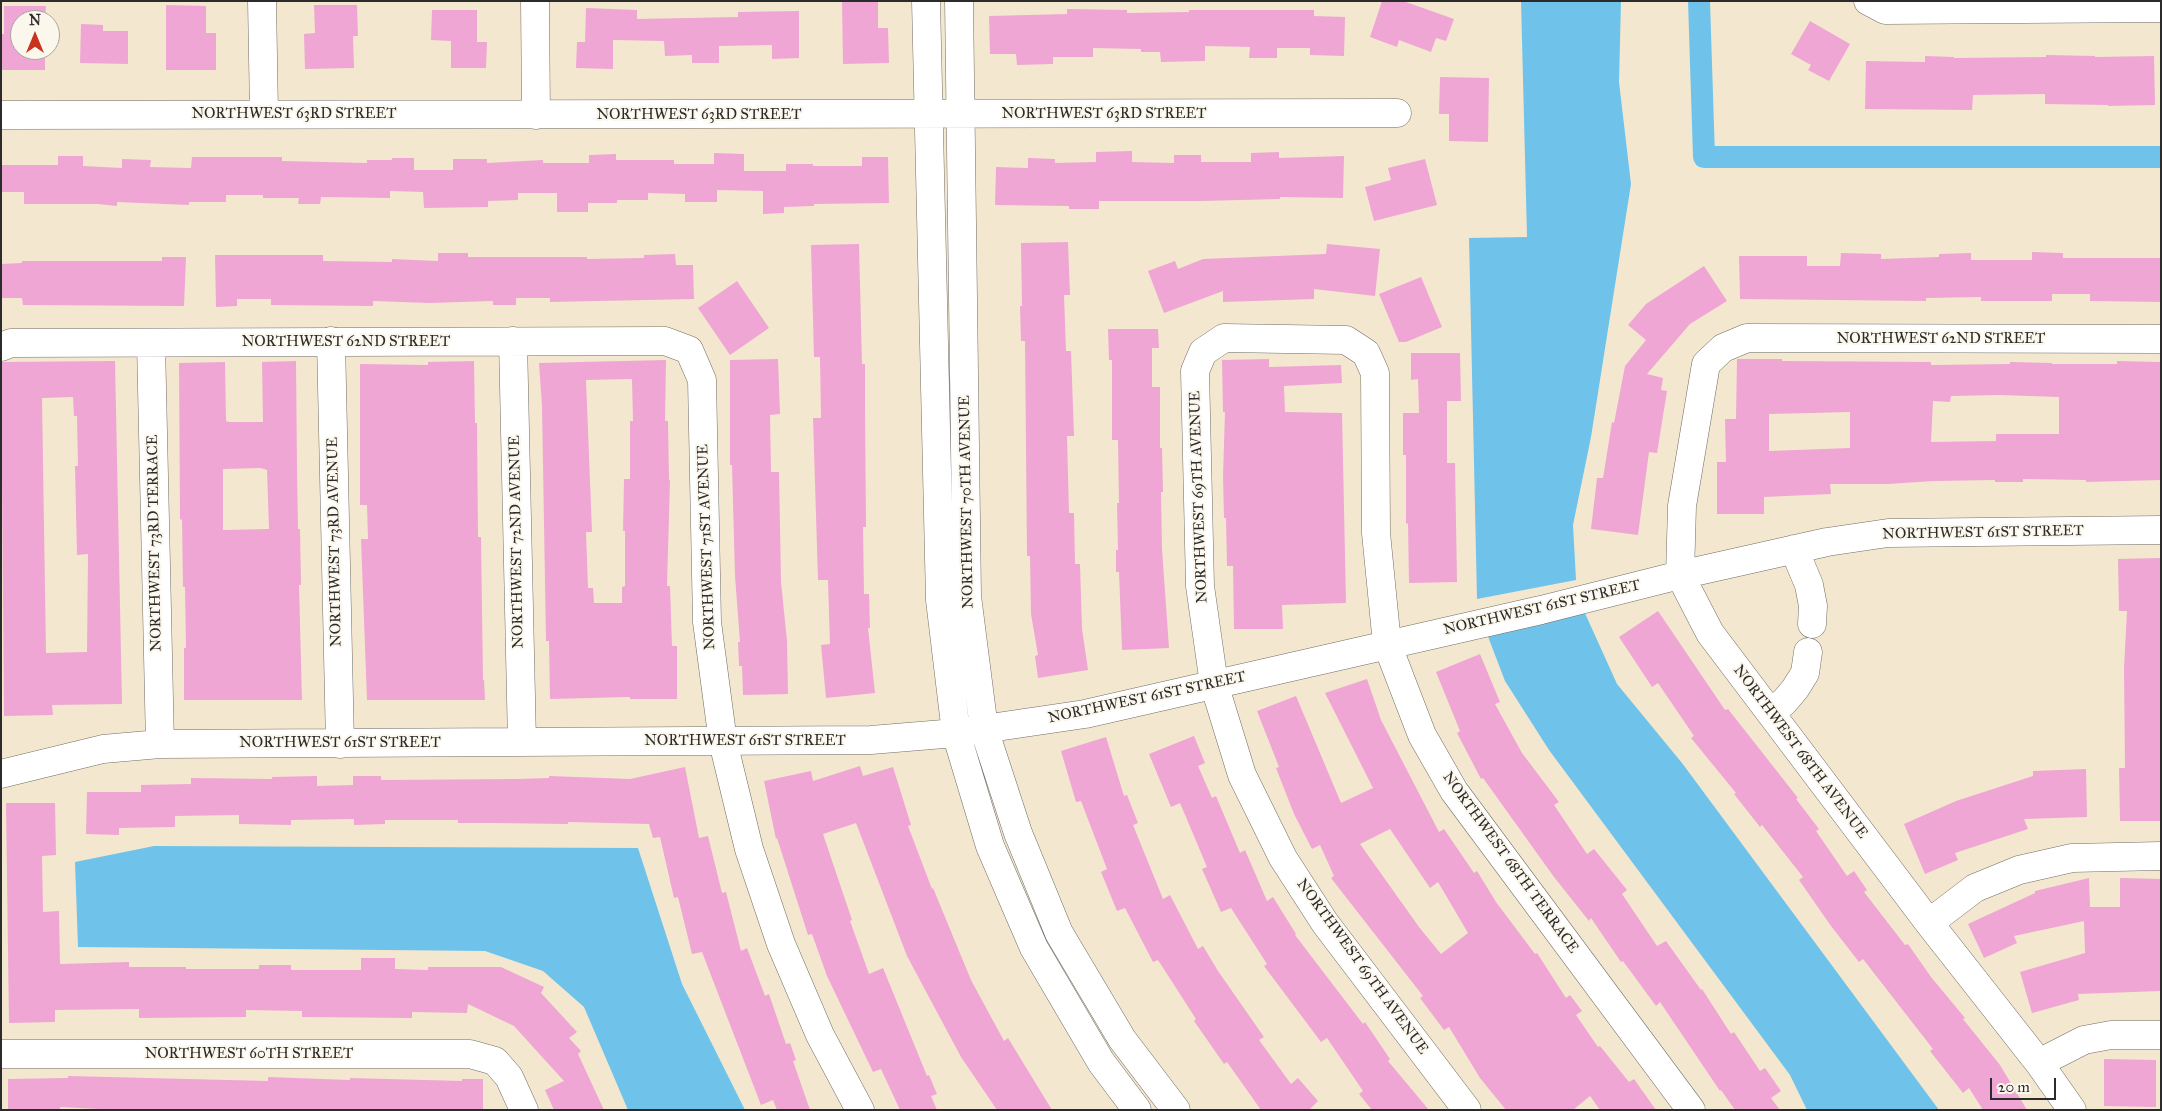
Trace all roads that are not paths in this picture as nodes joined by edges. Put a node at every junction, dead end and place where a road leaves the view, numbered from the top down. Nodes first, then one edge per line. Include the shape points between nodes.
1 (262, 1) edge
2 (535, 1) edge
3 (926, 1) edge
4 (959, 1) edge
5 (1868, 1) edge
6 (2101, 5) edge
7 (2161, 8) edge
8 (264, 113) junction
9 (1397, 113) dead end
10 (1, 114) edge
11 (536, 115) junction
12 (930, 115) junction
13 (960, 115) junction
14 (2161, 340) edge
15 (331, 341) junction
16 (513, 341) junction
17 (151, 343) junction
18 (1, 347) edge
19 (1723, 348) joint
20 (689, 350) joint
21 (1203, 352) joint
22 (2161, 530) edge
23 (1794, 549) junction
24 (1680, 575) junction
25 (1812, 624) dead end
26 (1387, 644) junction
27 (1808, 652) dead end
28 (1214, 684) junction
29 (1770, 712) junction
30 (984, 729) junction
31 (956, 733) junction
32 (522, 742) junction
33 (723, 742) junction
34 (160, 744) junction
35 (340, 744) junction
36 (1, 774) edge
37 (2161, 856) edge
38 (1929, 923) junction
39 (2161, 1034) edge
40 (1, 1054) edge
41 (2039, 1063) junction
42 (524, 1110) edge
43 (860, 1110) edge
44 (1137, 1110) edge
45 (1176, 1110) edge
46 (1467, 1110) edge
47 (1691, 1110) edge
48 (2072, 1110) edge

1 - 8 street
2 - 11 street
3 - 12 street, NORTHWEST 70TH AVENUE
4 - 13 street, NORTHWEST 70TH AVENUE
5 - 6 street via 1885,10
6 - 7 street
8 - 10 street, NORTHWEST 63RD STREET
8 - 11 street, NORTHWEST 63RD STREET
9 - 13 street, NORTHWEST 63RD STREET
11 - 12 street, NORTHWEST 63RD STREET
12 - 13 street, NORTHWEST 63RD STREET
12 - 31 street, NORTHWEST 70TH AVENUE via 940,600
13 - 30 street, NORTHWEST 70TH AVENUE via 967,596
14 - 19 street, NORTHWEST 62ND STREET via 1747,338
15 - 16 street, NORTHWEST 62ND STREET
15 - 17 street, NORTHWEST 62ND STREET
15 - 35 street, NORTHWEST 73RD AVENUE
16 - 20 street, NORTHWEST 62ND STREET via 664,341
16 - 32 street, NORTHWEST 72ND AVENUE
17 - 18 street, NORTHWEST 62ND STREET via 11,343
17 - 34 street, NORTHWEST 73RD TERRACE
19 - 24 street, NORTHWEST 68TH AVENUE via 1706,364 1682,506
20 - 33 street, NORTHWEST 71ST AVENUE via 702,380 707,622
21 - 26 street, NORTHWEST 68TH TERRACE via 1224,338 1346,340 1366,354 1375,373 1376,533
21 - 28 street, NORTHWEST 69TH AVENUE via 1194,371 1200,586
22 - 23 street, NORTHWEST 61ST STREET via 1888,533
23 - 24 street, NORTHWEST 61ST STREET
23 - 25 street via 1810,585
24 - 26 street, NORTHWEST 61ST STREET
24 - 29 street, NORTHWEST 68TH AVENUE via 1710,633
26 - 28 street, NORTHWEST 61ST STREET
26 - 47 street, NORTHWEST 68TH TERRACE via 1422,735 1454,791
27 - 29 street via 1804,673 1795,689
28 - 30 street, NORTHWEST 61ST STREET via 1085,714
28 - 46 street, NORTHWEST 69TH AVENUE via 1242,775 1283,858 1325,923
29 - 38 street, NORTHWEST 68TH AVENUE
30 - 31 street, NORTHWEST 61ST STREET
30 - 45 street, NORTHWEST 70TH AVENUE via 1018,833 1059,933 1122,1039
31 - 33 street, NORTHWEST 61ST STREET via 871,740
31 - 44 street, NORTHWEST 70TH AVENUE via 990,846 1034,948 1101,1062
32 - 33 street, NORTHWEST 61ST STREET
32 - 35 street, NORTHWEST 61ST STREET
33 - 43 street, NORTHWEST 71ST AVENUE via 750,849 781,944 820,1035
34 - 35 street, NORTHWEST 61ST STREET
34 - 36 street, NORTHWEST 61ST STREET via 103,749
37 - 38 street via 2072,858 2019,870 1975,888
38 - 41 street, NORTHWEST 68TH AVENUE
39 - 41 street via 2111,1035 2084,1040
40 - 42 street, NORTHWEST 60TH STREET via 470,1054 495,1061 509,1078
41 - 48 street, NORTHWEST 68TH AVENUE

